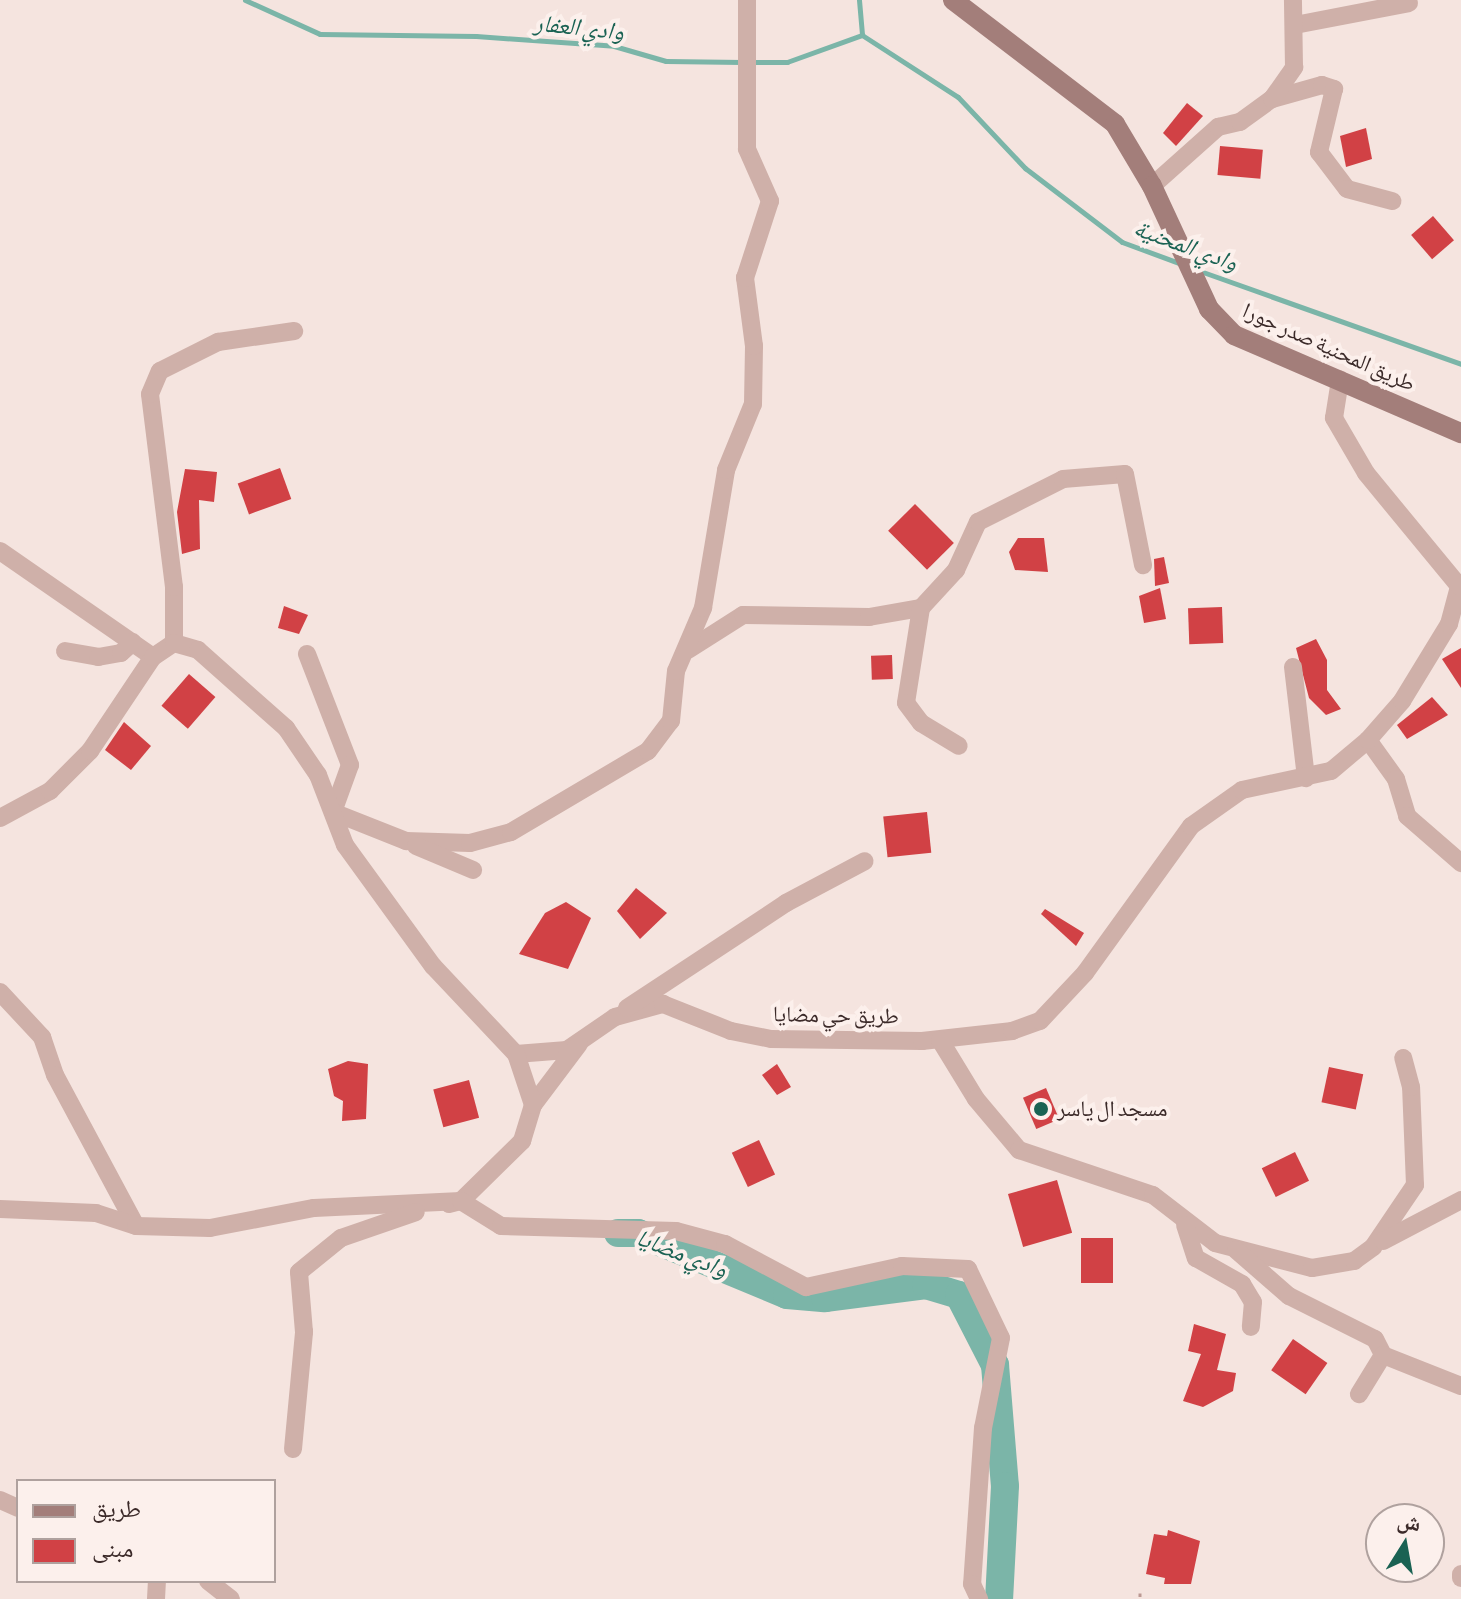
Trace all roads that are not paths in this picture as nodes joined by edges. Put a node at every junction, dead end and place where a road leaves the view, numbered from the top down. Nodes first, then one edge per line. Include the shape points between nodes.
1 (747, 0) edge
2 (953, 0) edge
3 (1293, 0) edge
4 (1409, 3) dead end
5 (1295, 25) junction
6 (1272, 99) junction
7 (1152, 186) junction
8 (1392, 201) dead end
9 (294, 331) dead end
10 (1340, 379) junction
11 (1461, 433) edge
12 (0, 551) edge
13 (1143, 565) dead end
14 (921, 608) junction
15 (133, 642) junction
16 (174, 643) junction
17 (688, 650) junction
18 (65, 651) dead end
19 (307, 654) dead end
20 (153, 657) junction
21 (1293, 667) dead end
22 (1368, 740) junction
23 (959, 746) dead end
24 (1306, 778) junction
25 (333, 812) junction
26 (0, 818) edge
27 (406, 841) junction
28 (865, 861) dead end
29 (1461, 863) edge
30 (473, 870) dead end
31 (0, 992) edge
32 (615, 1017) junction
33 (940, 1040) junction
34 (579, 1044) junction
35 (516, 1054) junction
36 (1403, 1058) dead end
37 (533, 1105) junction
38 (1461, 1200) edge
39 (461, 1201) junction
40 (0, 1209) edge
41 (1185, 1225) junction
42 (136, 1226) junction
43 (1231, 1246) junction
44 (1373, 1247) junction
45 (1251, 1327) dead end
46 (1383, 1355) junction
47 (1461, 1386) edge
48 (1359, 1394) dead end
49 (293, 1449) dead end
50 (211, 1583) edge
51 (231, 1599) edge
52 (979, 1599) edge

1 - 17 street via 747,149 770,201 745,278 754,346 753,404 726,470 703,608
2 - 7 main road, طريق المحنية صدر جورا via 1115,124
3 - 5 street
4 - 5 street
5 - 6 street via 1294,67
6 - 7 street via 1240,122 1218,127
6 - 8 street via 1322,85 1334,89 1319,152 1347,189
7 - 10 main road, طريق المحنية صدر جورا via 1209,309 1234,335
9 - 16 street via 218,342 160,371 150,394 174,587
10 - 11 main road, طريق المحنية صدر جورا
10 - 22 street, طريق حي مضايا via 1334,418 1366,473 1459,586 1435,651
12 - 15 street
13 - 14 street via 1125,474 1063,479 978,522 956,570
14 - 17 street via 869,617 743,615
14 - 23 street via 906,703 921,723
15 - 18 street via 121,653 98,657
15 - 20 street
16 - 20 street
16 - 25 street via 198,650 286,728 318,775
17 - 27 street via 676,671 671,721 648,751 511,832 470,843
19 - 25 street via 350,765
20 - 26 street via 90,751 50,791
21 - 24 street
22 - 24 street, طريق حي مضايا via 1331,771
22 - 29 street via 1396,779 1407,816
24 - 33 street, طريق حي مضايا via 1242,790 1191,826 1085,973 1040,1021
25 - 27 street
25 - 35 street via 345,845 433,966
27 - 30 street
28 - 32 street via 786,903
31 - 42 street via 42,1037 55,1075
32 - 33 street, طريق حي مضايا via 663,1004 731,1031 771,1039
32 - 34 street, طريق حي مضايا
33 - 41 street via 976,1099 1019,1150 1153,1195
34 - 35 street, طريق حي مضايا
34 - 37 street
35 - 37 street
36 - 44 street via 1411,1087 1415,1185
37 - 39 street via 522,1141
38 - 44 street
39 - 42 street via 314,1208 210,1228
39 - 49 street via 381,1220 341,1238 299,1272 304,1332
39 - 52 street via 501,1226 676,1231 725,1244 806,1287 902,1266 968,1269 1001,1338 983,1428 972,1584
40 - 42 street via 96,1213
41 - 43 street
41 - 45 street via 1196,1258 1242,1284 1253,1302
43 - 44 street via 1312,1268 1354,1261
43 - 46 street via 1289,1296 1375,1339
46 - 47 street
46 - 48 street
50 - 51 street

